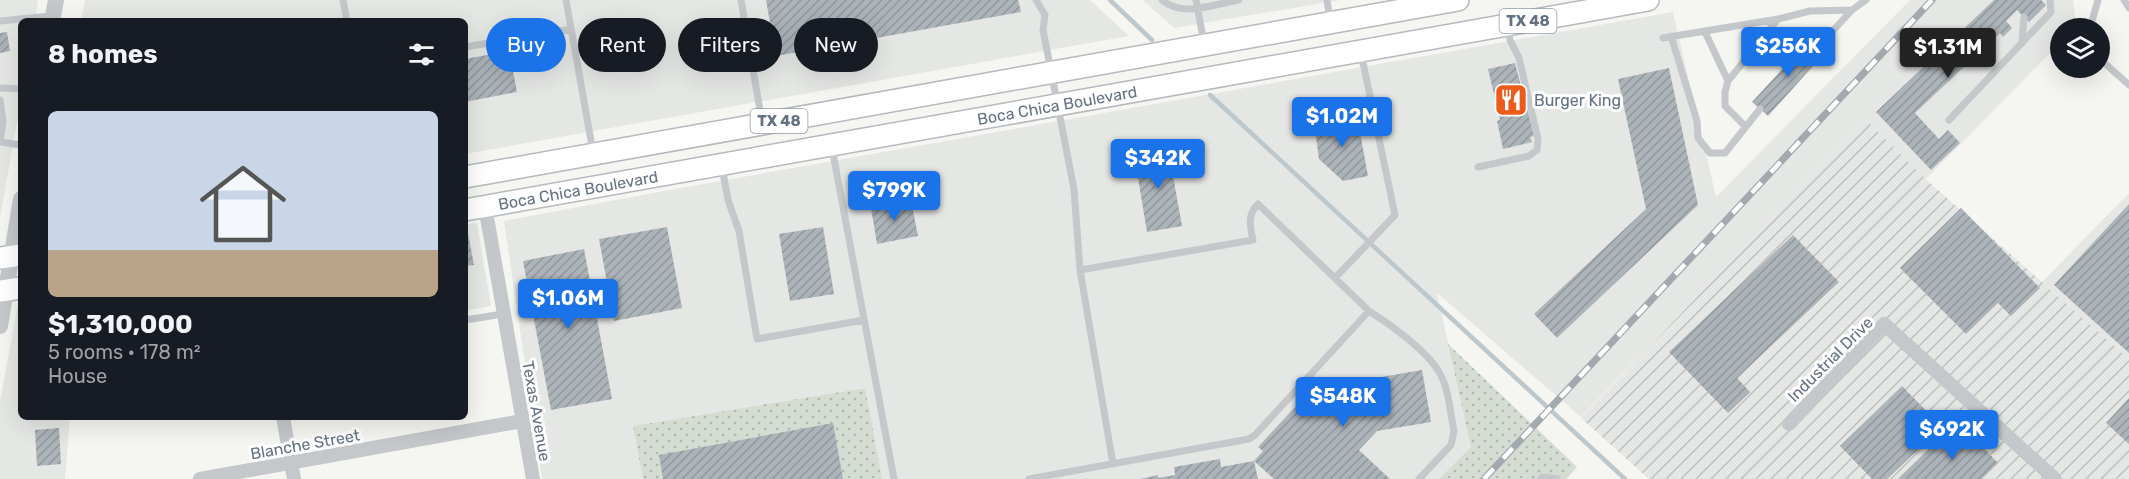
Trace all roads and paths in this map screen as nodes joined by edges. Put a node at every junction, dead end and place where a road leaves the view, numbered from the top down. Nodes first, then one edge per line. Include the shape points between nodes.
1 (343, 0) edge
2 (566, 0) edge
3 (741, 0) edge
4 (1036, 0) edge
5 (1162, 0) edge
6 (1239, 0) edge
7 (1327, 0) edge
8 (1458, 0) edge
9 (1648, 0) edge
10 (1866, 0) edge
11 (2050, 0) edge
12 (2098, 0) edge
13 (2124, 0) edge
14 (1197, 4) edge
15 (1402, 5) edge
16 (2129, 8) edge
17 (1852, 10) junction
18 (53, 12) edge
19 (2024, 17) dead end
20 (346, 18) edge
21 (2093, 18) edge
22 (1778, 19) junction
23 (0, 21) edge
24 (1331, 23) junction
25 (1507, 25) junction
26 (571, 29) junction
27 (1705, 32) junction
28 (1671, 36) junction
29 (1663, 38) dead end
30 (2022, 43) junction
31 (1204, 45) junction
32 (468, 46) edge
33 (1817, 48) dead end
34 (1360, 51) junction
35 (2110, 68) edge
36 (1052, 73) junction
37 (1728, 81) junction
38 (2129, 85) edge
39 (0, 88) edge
40 (18, 89) edge
41 (0, 100) edge
42 (1058, 105) junction
43 (1760, 109) dead end
44 (1949, 120) dead end
45 (762, 124) junction
46 (1745, 126) junction
47 (0, 142) edge
48 (18, 145) edge
49 (831, 145) junction
50 (594, 154) junction
51 (721, 164) junction
52 (1478, 167) dead end
53 (468, 176) edge
54 (475, 208) edge
55 (18, 216) edge
56 (11, 256) edge
57 (1080, 270) junction
58 (1335, 278) junction
59 (9, 290) edge
60 (1369, 311) junction
61 (503, 314) junction
62 (468, 320) edge
63 (864, 320) junction
64 (0, 326) edge
65 (284, 420) edge
66 (522, 421) junction
67 (1789, 424) dead end
68 (291, 464) junction
69 (1113, 464) junction
70 (200, 479) edge
71 (294, 479) edge
72 (532, 479) edge
73 (894, 479) edge
74 (1029, 479) edge
75 (1419, 479) edge
76 (1540, 479) edge
77 (1557, 479) edge
78 (2055, 479) edge

1 - 20 lane
2 - 26 lane
3 - 45 lane
4 - 36 lane via 1045,15 1043,30
5 - 14 lane via 1178,9
6 - 14 lane
7 - 24 lane
8 - 15 main road, Boca Chica Boulevard / TX 48
9 - 25 main road, Boca Chica Boulevard / TX 48
10 - 17 lane
11 - 30 lane via 2051,12
12 - 21 lane
13 - 16 lane
14 - 31 lane
15 - 24 main road, Boca Chica Boulevard / TX 48
17 - 22 lane via 1810,11
17 - 33 lane
18 - 23 lane
19 - 30 lane
22 - 27 lane
22 - 37 lane
24 - 31 main road, Boca Chica Boulevard / TX 48
25 - 34 main road, Boca Chica Boulevard / TX 48
25 - 52 lane via 1519,58 1538,139 1537,150 1529,156
26 - 32 lane
26 - 50 lane
27 - 28 lane
27 - 37 lane
28 - 29 lane
28 - 46 lane via 1697,121 1698,138 1710,153 1725,153
30 - 44 lane
31 - 36 main road, Boca Chica Boulevard / TX 48
34 - 42 main road, Boca Chica Boulevard / TX 48
34 - 58 lane via 1395,215
35 - 38 lane
36 - 42 lane
36 - 45 main road, Boca Chica Boulevard / TX 48
37 - 46 lane via 1725,106
39 - 40 lane
41 - 47 lane
42 - 49 main road, Boca Chica Boulevard / TX 48
42 - 57 lane via 1074,189
43 - 46 lane
45 - 50 main road, Boca Chica Boulevard / TX 48
47 - 48 lane
49 - 51 main road, Boca Chica Boulevard / TX 48
49 - 63 lane
50 - 53 main road, Boca Chica Boulevard / TX 48
51 - 54 main road, Boca Chica Boulevard / TX 48
51 - 63 lane via 739,231 757,339
54 - 61 street, Texas Avenue
55 - 56 street
56 - 59 street
57 - 58 lane via 1252,240 1250,220 1258,204
57 - 69 lane
58 - 60 lane
59 - 64 street
60 - 69 lane via 1255,435 1242,441
60 - 75 lane via 1389,323 1427,357 1443,382 1454,439
61 - 62 lane
61 - 66 street, Texas Avenue
63 - 73 lane
65 - 68 street
66 - 68 street, Blanche Street
66 - 72 street, Texas Avenue
67 - 78 street, Industrial Drive via 1884,324
68 - 70 street, Blanche Street
68 - 71 street
69 - 74 lane
76 - 77 lane

